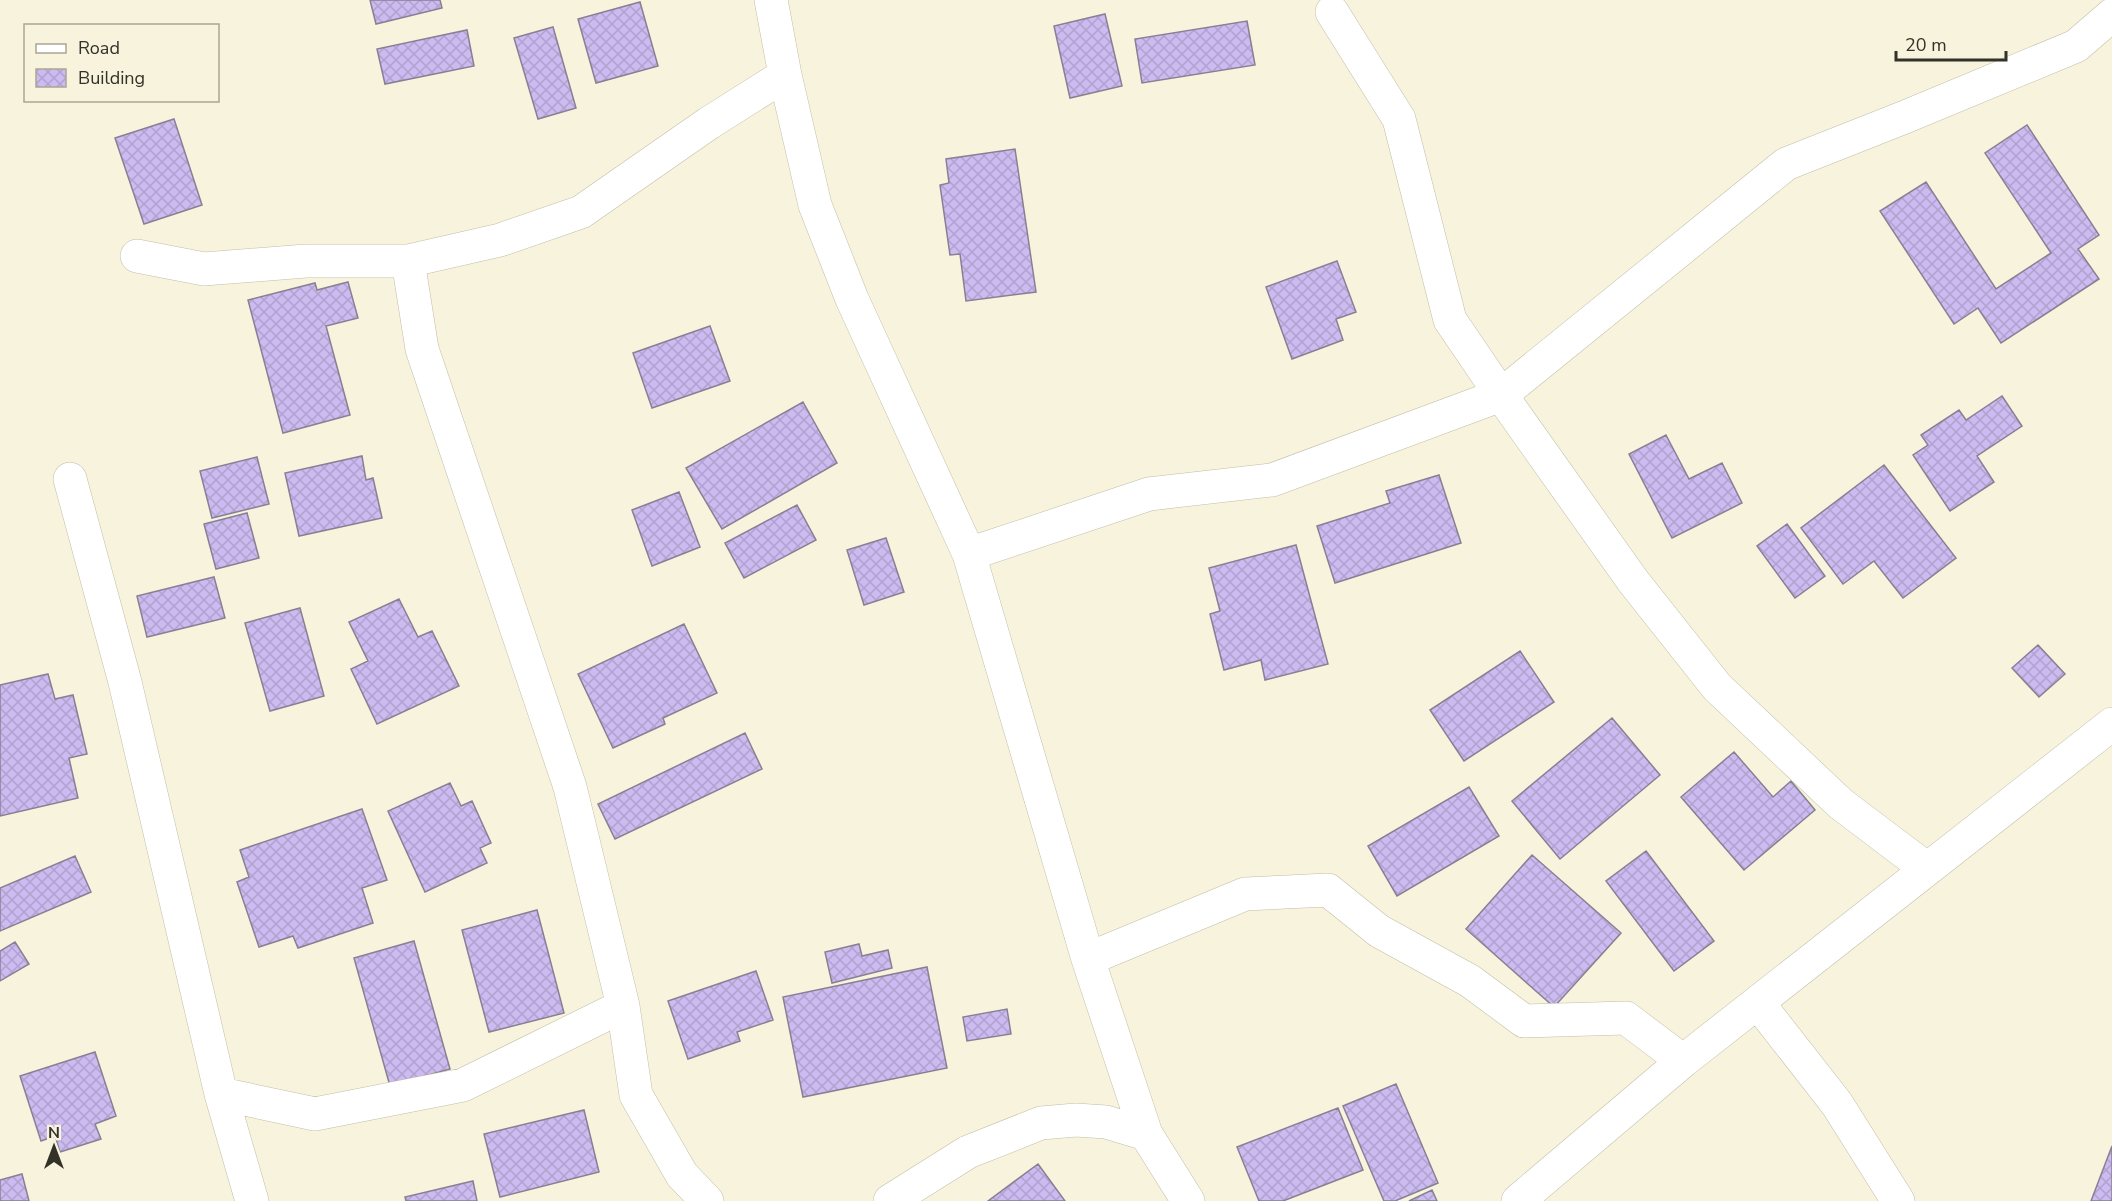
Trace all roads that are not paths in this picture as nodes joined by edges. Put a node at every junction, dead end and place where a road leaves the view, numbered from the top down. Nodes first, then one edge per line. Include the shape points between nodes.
1 (771, 0) edge
2 (1332, 12) dead end
3 (2112, 15) edge
4 (785, 75) junction
5 (136, 256) dead end
6 (408, 261) junction
7 (1502, 395) junction
8 (70, 479) dead end
9 (969, 554) junction
10 (2112, 724) edge
11 (1927, 869) junction
12 (1088, 959) junction
13 (1758, 1003) junction
14 (622, 1006) junction
15 (1683, 1061) junction
16 (221, 1094) junction
17 (1146, 1134) junction
18 (252, 1201) edge
19 (707, 1201) edge
20 (890, 1201) edge
21 (1188, 1201) edge
22 (1518, 1201) edge
23 (1898, 1201) edge

1 - 4 street
2 - 7 street via 1399,119 1450,320
3 - 7 street via 2076,46 1786,164
4 - 6 street via 581,212 500,240
4 - 9 street via 815,205 852,299
5 - 6 street via 204,269 306,261
6 - 14 street via 422,349 570,787
7 - 9 street via 1272,480 1149,494
7 - 11 street via 1634,582 1717,687 1841,804
8 - 16 street via 128,693
9 - 12 street
10 - 11 street
11 - 13 street
12 - 15 street via 1245,894 1328,890 1379,932 1470,981 1524,1021 1626,1018
12 - 17 street
13 - 15 street
13 - 23 street via 1837,1104
14 - 16 street via 463,1085 315,1114
14 - 19 street via 636,1095 682,1175
15 - 22 street
16 - 18 street
17 - 20 street via 1106,1122 1041,1123 968,1152
17 - 21 street

